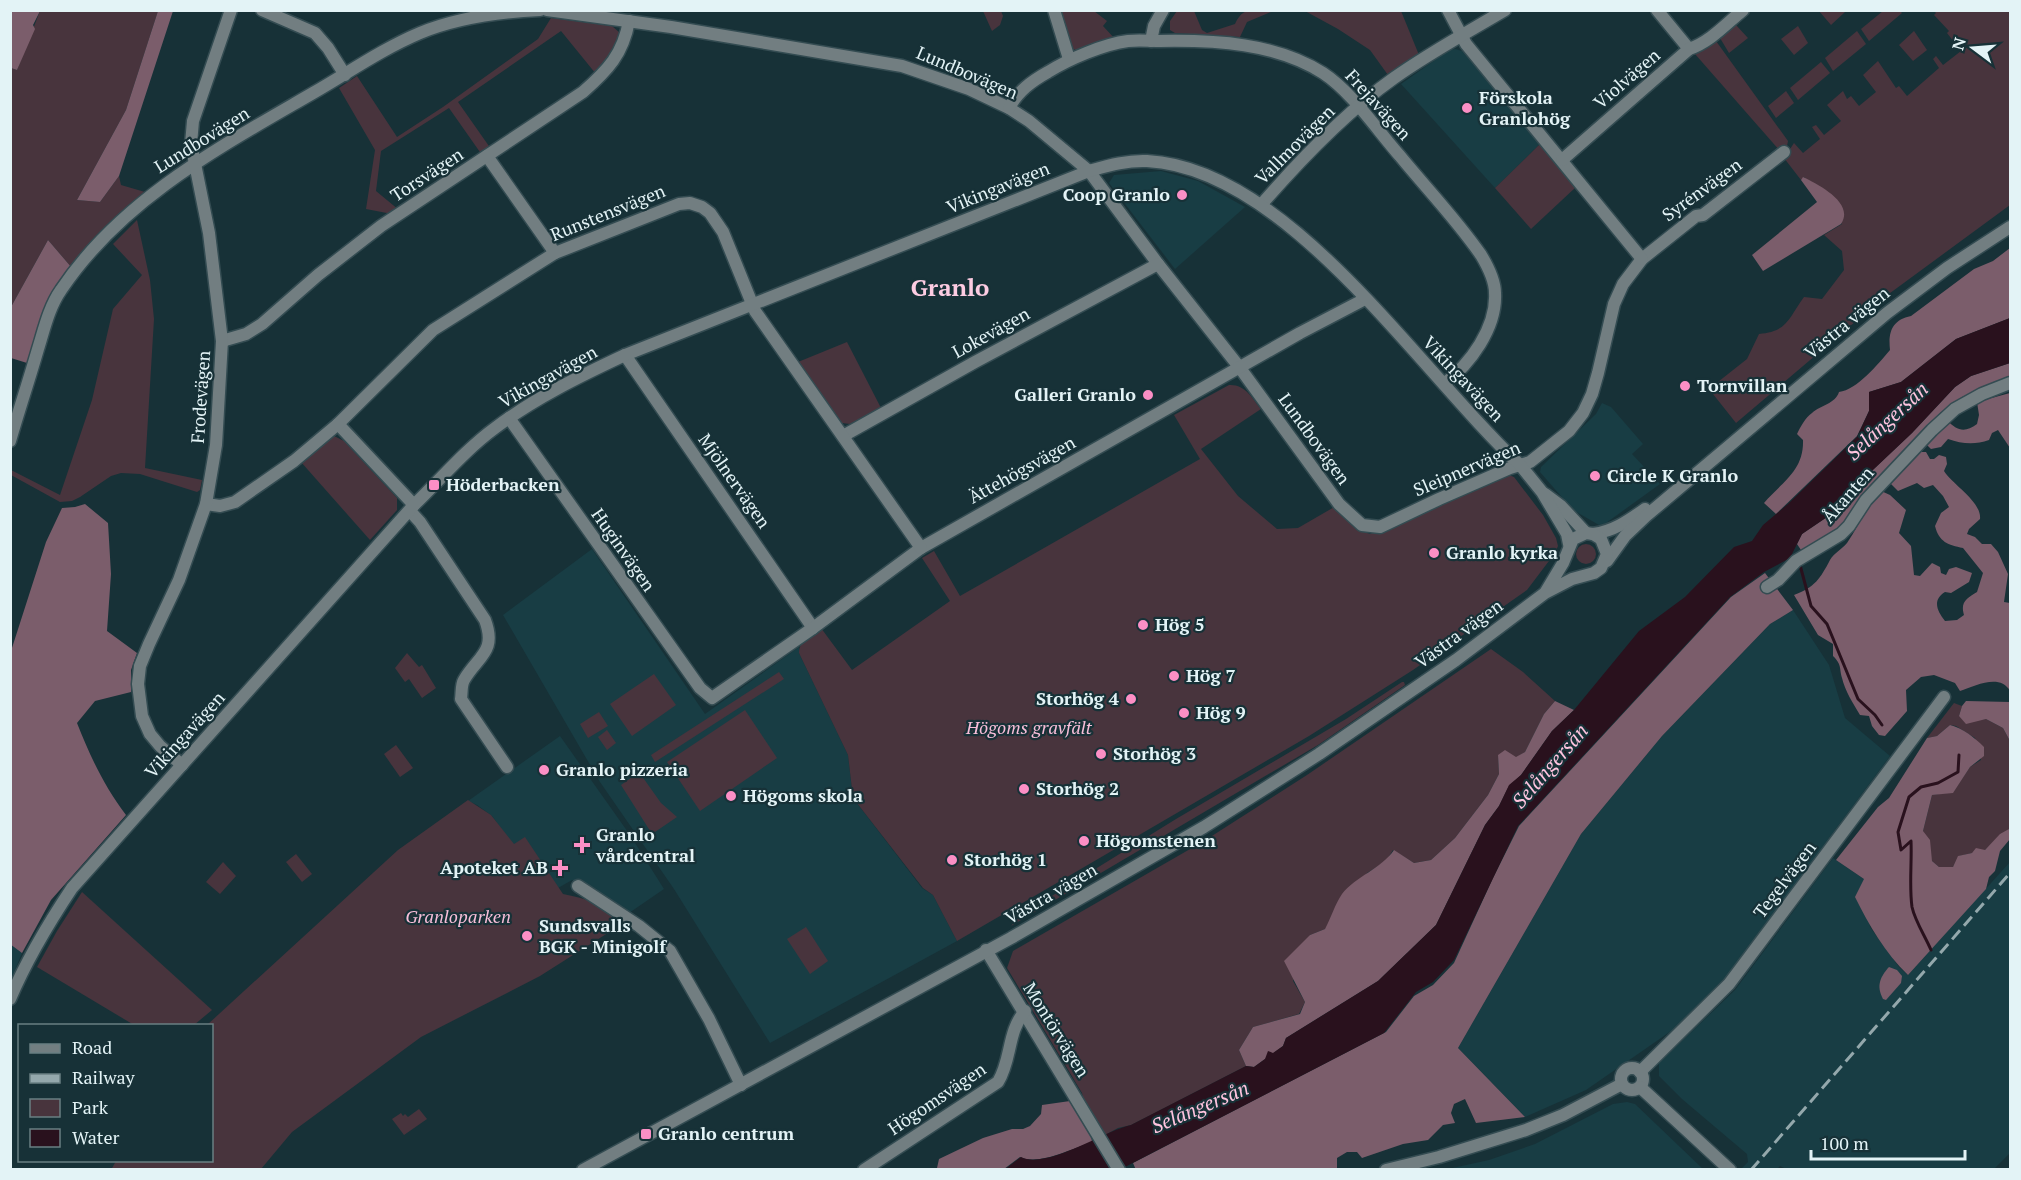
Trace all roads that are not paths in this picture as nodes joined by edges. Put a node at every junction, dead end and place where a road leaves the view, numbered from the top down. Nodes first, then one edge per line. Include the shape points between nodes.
1 (231, 10) edge
2 (262, 10) edge
3 (540, 10) edge
4 (547, 10) edge
5 (1054, 10) edge
6 (1163, 10) edge
7 (1448, 10) edge
8 (1505, 10) edge
9 (1657, 10) edge
10 (1743, 10) edge
11 (629, 21) junction
12 (1461, 36) junction
13 (1150, 41) junction
14 (1689, 49) junction
15 (1069, 58) junction
16 (345, 75) junction
17 (1358, 107) junction
18 (1009, 108) junction
19 (1784, 152) dead end
20 (488, 156) junction
21 (1562, 160) junction
22 (196, 164) junction
23 (1089, 171) junction
24 (1261, 205) junction
25 (2010, 227) edge
26 (555, 253) junction
27 (1642, 260) junction
28 (1158, 264) junction
29 (1365, 299) junction
30 (752, 304) junction
31 (222, 341) junction
32 (625, 355) junction
33 (1240, 368) junction
34 (2010, 383) edge
35 (1444, 384) junction
36 (509, 418) junction
37 (338, 424) junction
38 (843, 436) junction
39 (10, 441) edge
40 (1521, 466) junction
41 (1687, 481) junction
42 (1542, 492) junction
43 (206, 504) junction
44 (412, 508) junction
45 (1362, 525) joint
46 (1590, 534) junction
47 (921, 548) junction
48 (1568, 548) junction
49 (1605, 564) junction
50 (1587, 574) junction
51 (1767, 587) dead end
52 (1545, 593) junction
53 (813, 628) junction
54 (1944, 696) dead end
55 (712, 698) joint
56 (182, 765) junction
57 (507, 768) dead end
58 (578, 886) dead end
59 (986, 950) junction
60 (10, 999) edge
61 (1024, 1011) junction
62 (1640, 1072) junction
63 (1622, 1084) junction
64 (741, 1085) junction
65 (1640, 1088) junction
66 (583, 1170) edge
67 (864, 1170) edge
68 (1119, 1170) edge
69 (1386, 1170) edge
70 (1730, 1170) edge

1 - 22 street, Frodevägen via 193,121
2 - 16 street via 315,33
3 - 16 street, Lundbovägen via 477,18 421,32
4 - 11 street, Lundbovägen
5 - 15 street
6 - 13 street
7 - 12 street
8 - 12 street, Vallmovägen
9 - 14 street
10 - 14 street, Violvägen via 1699,46
11 - 18 street, Lundbovägen via 902,66 969,89
11 - 20 street, Torsvägen via 621,49 601,76
12 - 17 street, Vallmovägen via 1392,79
12 - 21 street
13 - 15 street, Frejavägen via 1127,41
13 - 17 street, Frejavägen via 1236,44 1284,56 1323,73
14 - 21 street, Violvägen
15 - 18 street, Frejavägen via 1022,90
16 - 22 street, Lundbovägen
17 - 24 street, Vallmovägen
17 - 35 street, Frejavägen via 1459,226 1482,256 1494,284 1494,308 1477,351
18 - 23 street, Lundbovägen
19 - 27 street, Syrénvägen
20 - 26 street
20 - 31 street, Torsvägen via 381,226 262,324
21 - 27 street
22 - 31 street, Frodevägen
22 - 39 street, Lundbovägen via 134,208 81,262 59,292
23 - 24 street, Vikingavägen via 1131,161 1182,166 1224,183
23 - 28 street, Lundbovägen
23 - 30 street, Vikingavägen
24 - 29 street, Vikingavägen via 1326,259
25 - 41 street, Västra vägen via 1887,313
26 - 30 street, Runstensvägen via 690,203 710,213 723,232
26 - 37 street, Runstensvägen via 433,330
27 - 40 street, Sleipnervägen via 1623,284 1614,304 1598,373 1583,413 1569,431
28 - 33 street, Lundbovägen
28 - 38 street, Lokevägen
29 - 33 street, Ättehögsvägen
29 - 35 street, Vikingavägen
30 - 32 street, Vikingavägen
30 - 38 street, Runstensvägen
31 - 43 street, Frodevägen via 216,445
32 - 36 street, Vikingavägen via 576,378
32 - 53 street, Mjölnervägen
33 - 45 street, Lundbovägen via 1339,504
33 - 47 street, Ättehögsvägen
34 - 51 street, Åkanten via 1954,409 1866,500 1841,534 1796,561
35 - 40 street, Vikingavägen
36 - 44 street, Vikingavägen via 473,447
36 - 55 street, Huginvägen via 699,688
37 - 43 street, Runstensvägen via 236,502
37 - 44 street
38 - 47 street, Runstensvägen
40 - 42 street, Vikingavägen
40 - 45 street, Sleipnervägen via 1380,527
41 - 46 street, Västra vägen via 1617,528
41 - 49 street, Västra vägen via 1625,536
42 - 46 street, Vikingavägen
42 - 48 street, Vikingavägen via 1567,534
43 - 56 street, Frodevägen via 179,580 148,644 138,684 142,716 150,734
44 - 56 street, Vikingavägen
44 - 57 street via 490,632 484,656 464,681 461,699
46 - 48 street via 1576,537
46 - 49 street via 1601,539 1607,549
47 - 53 street, Ättehögsvägen
48 - 50 street via 1568,560 1574,569
48 - 52 street, Västra vägen
49 - 50 street
50 - 52 street, Västra vägen
52 - 59 street, Västra vägen via 1319,754 1204,827
53 - 55 street, Ättehögsvägen
54 - 62 street, Tegelvägen via 1729,984
56 - 60 street, Vikingavägen via 72,888 24,965
58 - 64 street via 670,951
59 - 61 street, Montörvägen
59 - 64 street, Västra vägen
61 - 67 street, Högomsvägen via 1017,1020 1008,1063 998,1082
61 - 68 street, Montörvägen
62 - 63 street via 1634,1068 1627,1070 1621,1077
62 - 65 street
63 - 65 street via 1630,1090
63 - 69 street via 1526,1130
64 - 66 street, Västra vägen
65 - 70 street

